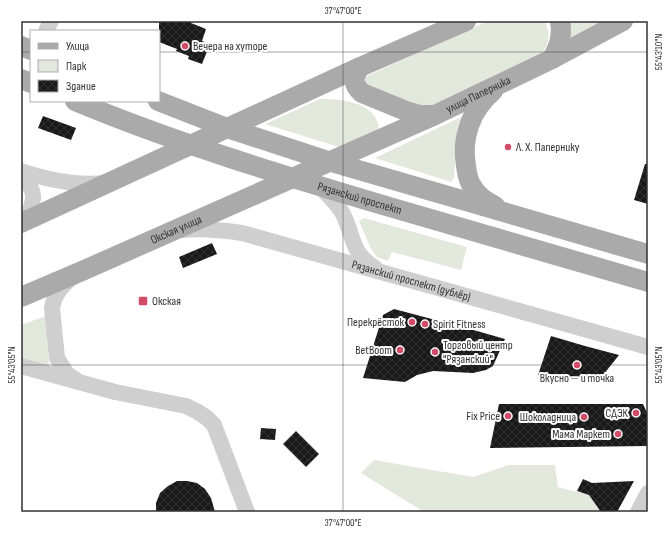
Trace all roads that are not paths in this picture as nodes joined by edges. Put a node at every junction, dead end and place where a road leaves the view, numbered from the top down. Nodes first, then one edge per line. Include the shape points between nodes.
1 (51, 21) edge
2 (466, 21) edge
3 (560, 21) edge
4 (623, 21) edge
5 (46, 30) edge
6 (552, 59) junction
7 (360, 67) junction
8 (21, 78) edge
9 (30, 82) edge
10 (502, 82) junction
11 (77, 102) edge
12 (160, 102) edge
13 (435, 115) junction
14 (227, 128) junction
15 (190, 145) junction
16 (331, 162) junction
17 (21, 171) edge
18 (21, 175) edge
19 (293, 179) junction
20 (110, 183) junction
21 (319, 186) junction
22 (505, 213) junction
23 (23, 223) edge
24 (172, 231) junction
25 (648, 254) edge
26 (82, 271) junction
27 (380, 272) junction
28 (21, 279) edge
29 (648, 282) edge
30 (52, 284) junction
31 (21, 296) edge
32 (648, 347) edge
33 (21, 366) edge
34 (81, 383) junction
35 (648, 493) edge
36 (247, 512) edge
37 (638, 512) edge

1 - 5 street
2 - 7 main road
3 - 6 main road via 559,46
4 - 6 main road, улица Паперника
6 - 10 main road, улица Паперника
7 - 13 main road via 354,80 356,88 362,93 406,111 420,115
7 - 14 main road
8 - 9 main road
10 - 13 main road, улица Паперника
10 - 22 main road via 484,98 475,111 465,143 465,161 471,186 480,197
11 - 15 main road, Рязанский проспект
12 - 14 main road
13 - 16 main road, улица Паперника
14 - 15 main road
14 - 16 main road
15 - 19 main road, Рязанский проспект
15 - 20 main road
16 - 19 main road, Окская улица
16 - 22 main road
17 - 20 street via 56,181
18 - 23 street via 33,189 30,212
19 - 21 main road, Рязанский проспект
19 - 24 main road, Окская улица
20 - 23 main road
21 - 27 street via 330,196 344,216 359,255
21 - 29 main road, Рязанский проспект
22 - 25 main road
24 - 26 main road, Окская улица
24 - 27 street, Рязанский проспект (дублёр) via 199,229 242,233
26 - 30 main road, Окская улица
26 - 34 street via 57,292 52,308 57,358 67,374
27 - 32 street, Рязанский проспект (дублёр)
28 - 30 main road
30 - 31 main road, Окская улица
33 - 34 street
34 - 36 street via 186,406 207,418 214,425
35 - 37 street

